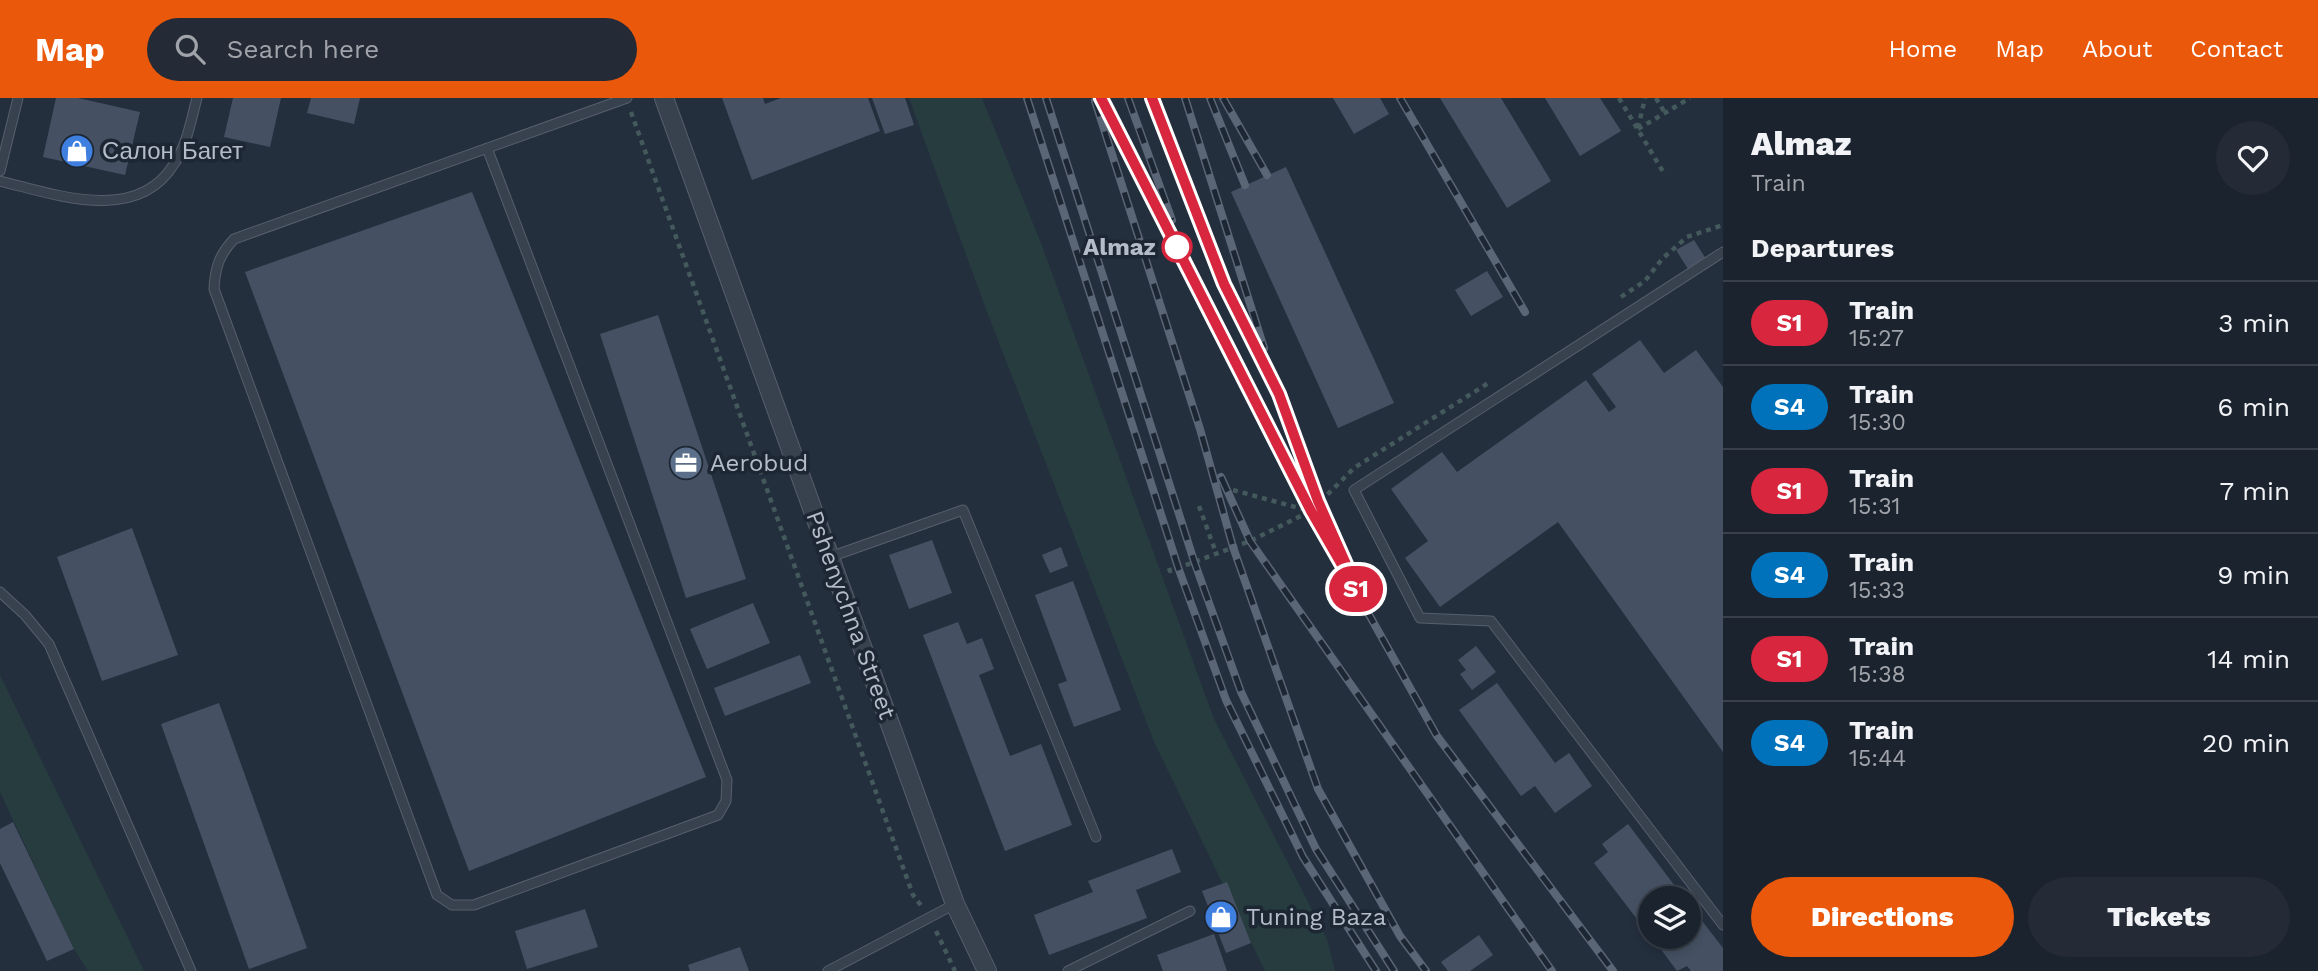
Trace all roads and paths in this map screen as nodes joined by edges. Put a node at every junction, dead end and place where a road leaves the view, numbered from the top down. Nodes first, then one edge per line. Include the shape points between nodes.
1 (18, 98) edge
2 (197, 98) edge
3 (627, 98) edge
4 (664, 98) edge
5 (1645, 98) edge
6 (1656, 98) edge
7 (1690, 98) edge
8 (1622, 99) edge
9 (1665, 113) junction
10 (1638, 129) junction
11 (487, 148) junction
12 (0, 171) edge
13 (1665, 175) dead end
14 (0, 180) edge
15 (1723, 225) edge
16 (1723, 252) edge
17 (1611, 304) dead end
18 (1495, 379) dead end
19 (1233, 490) dead end
20 (1199, 506) dead end
21 (1311, 511) junction
22 (1216, 553) junction
23 (830, 557) junction
24 (1169, 568) dead end
25 (0, 592) edge
26 (1096, 837) dead end
27 (955, 904) junction
28 (1190, 911) dead end
29 (930, 918) junction
30 (1723, 925) edge
31 (191, 971) edge
32 (828, 971) edge
33 (955, 971) edge
34 (987, 971) edge
35 (1068, 971) edge

1 - 12 lane
2 - 14 lane via 174,164 160,181 132,198 60,197
3 - 11 lane
3 - 29 path via 914,895
4 - 23 street, Pshenychna Street
5 - 10 path
6 - 9 path
7 - 9 path
8 - 10 path
9 - 10 path
10 - 13 path
11 - 11 lane via 234,239 215,269 214,289 437,895 452,905 474,905 718,815 726,801 727,780
15 - 17 path via 1687,237 1645,281
16 - 30 lane via 1354,490 1420,618 1492,621
18 - 21 path via 1354,468
19 - 21 path
20 - 22 path
21 - 22 path
22 - 24 path
23 - 26 lane via 963,510
23 - 27 street, Pshenychna Street
25 - 31 lane via 49,643
27 - 29 lane
27 - 34 street, Pshenychna Street
28 - 35 lane
29 - 32 lane
29 - 33 path

